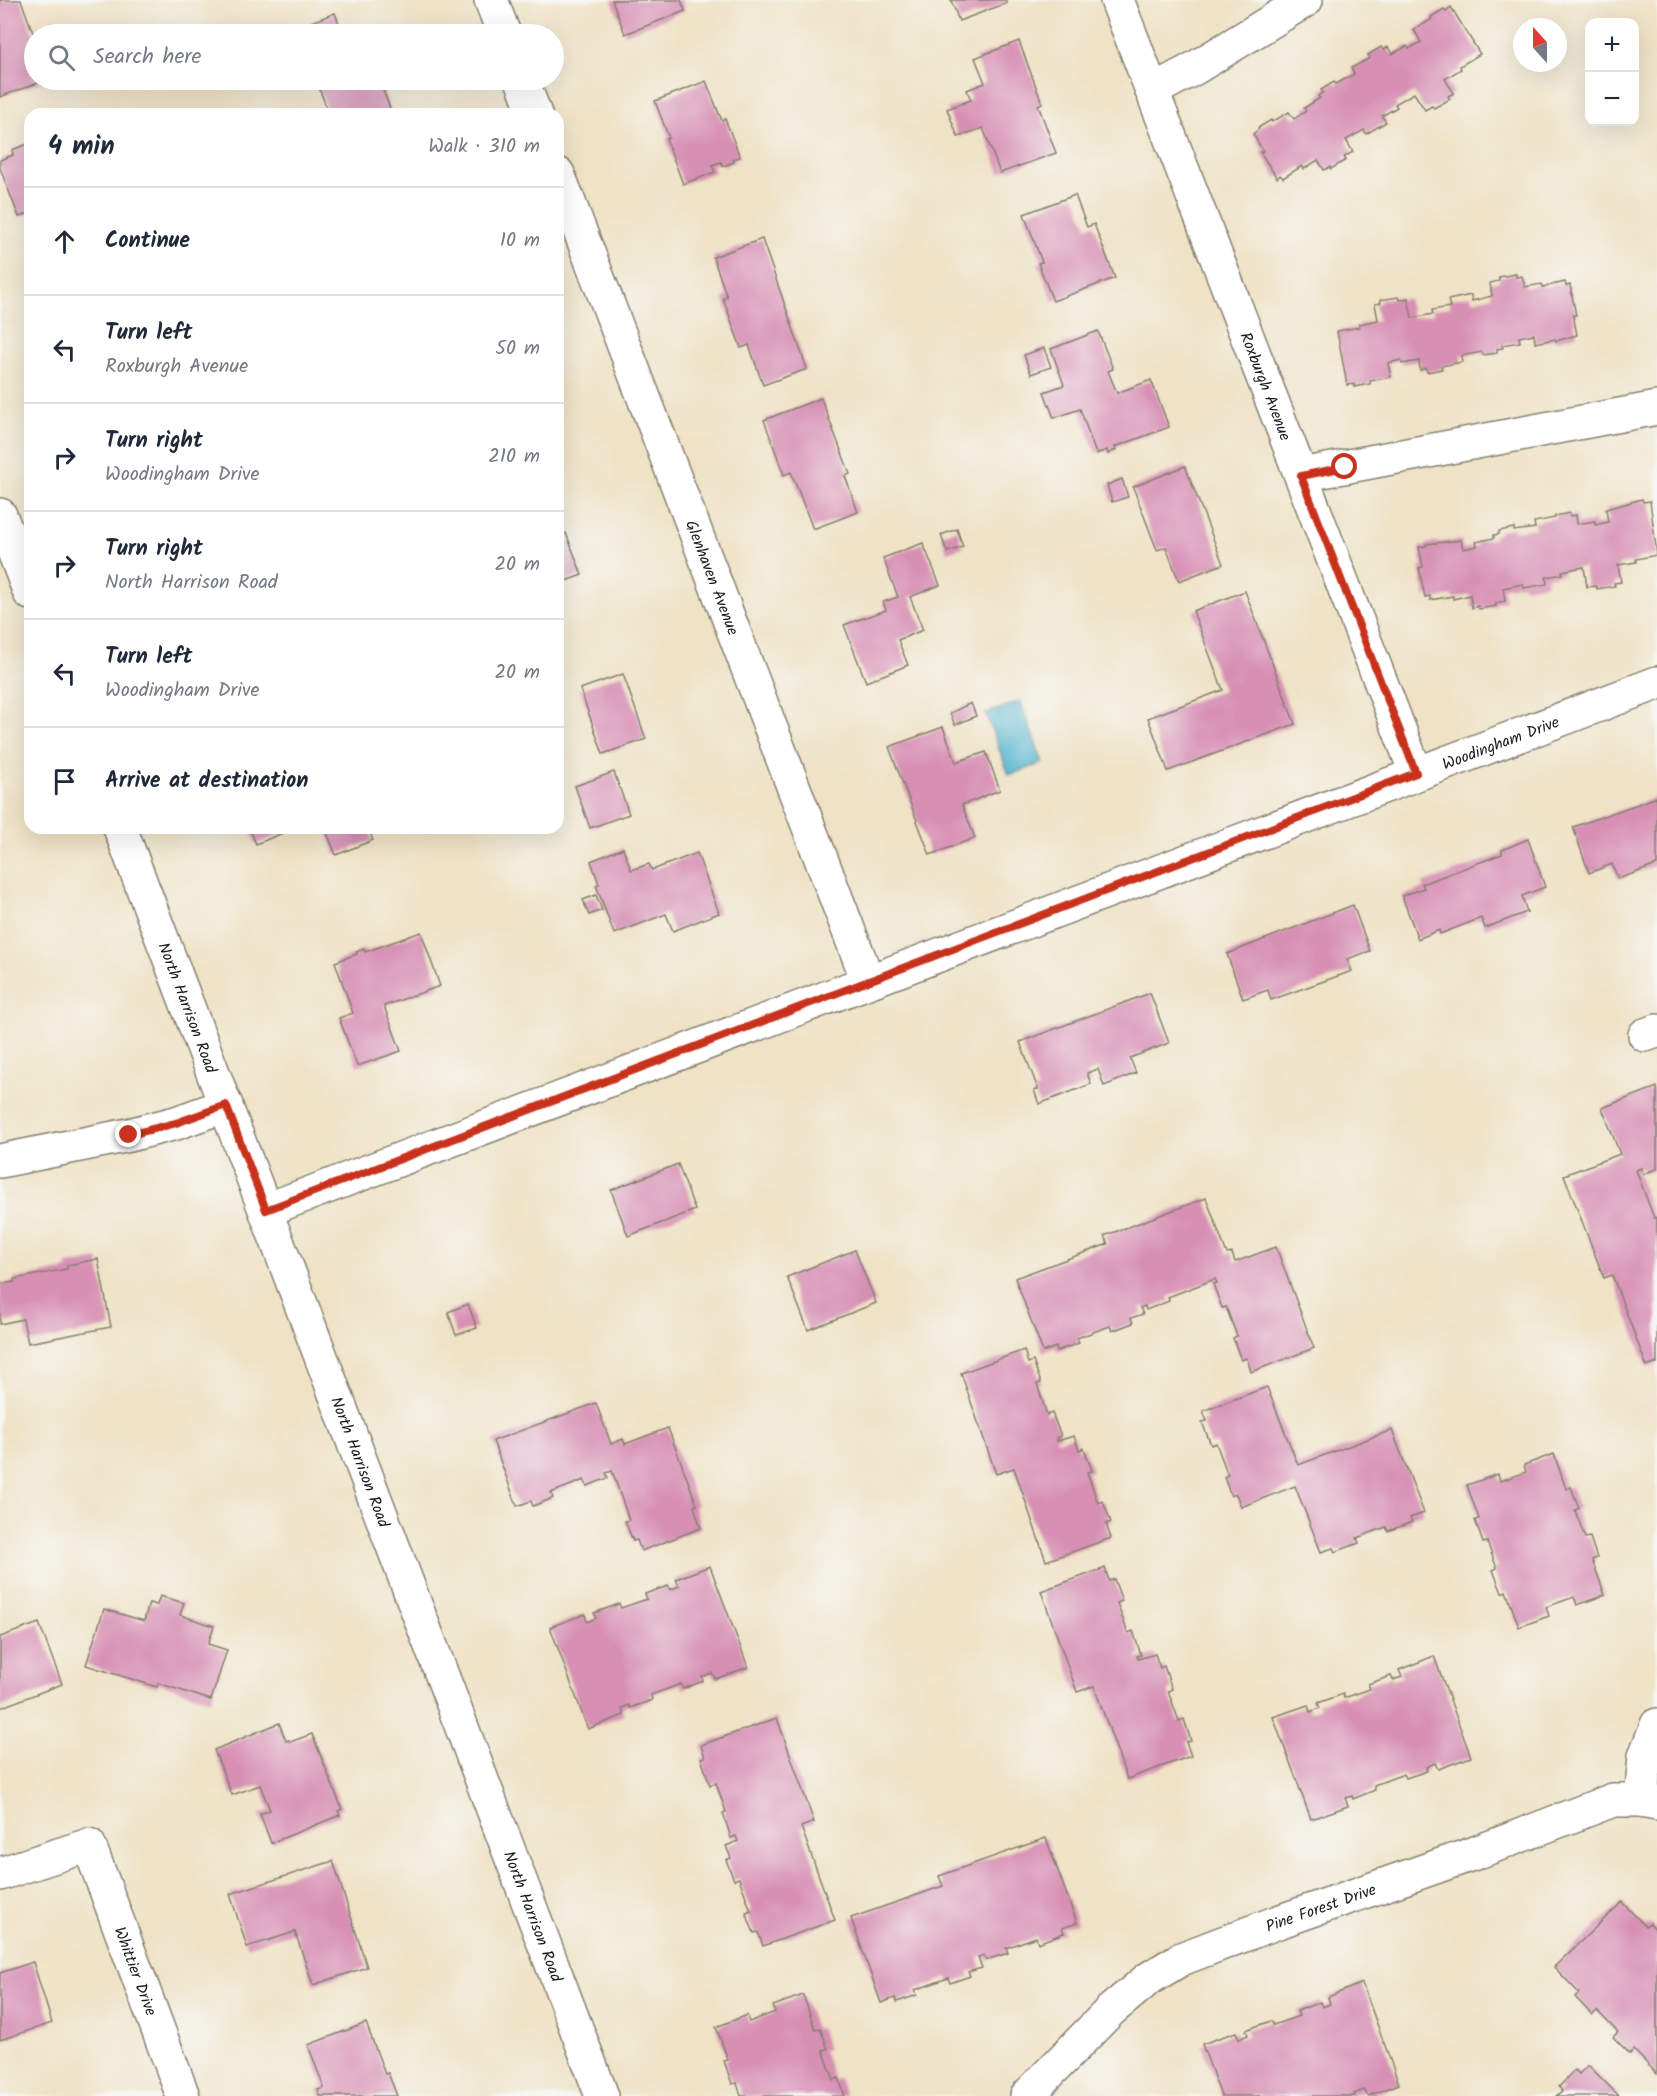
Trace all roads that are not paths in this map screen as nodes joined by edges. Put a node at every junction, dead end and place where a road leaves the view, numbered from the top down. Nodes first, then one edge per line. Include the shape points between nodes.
1 (491, 0) edge
2 (1117, 0) edge
3 (1306, 0) edge
4 (500, 24) edge
5 (526, 90) edge
6 (1152, 91) junction
7 (533, 108) edge
8 (564, 190) edge
9 (1657, 408) edge
10 (1301, 476) junction
11 (0, 515) edge
12 (24, 577) edge
13 (1657, 683) edge
14 (1416, 773) junction
15 (122, 834) edge
16 (868, 981) junction
17 (226, 1105) junction
18 (0, 1161) edge
19 (266, 1210) junction
20 (1657, 1725) edge
21 (1649, 1801) edge
22 (0, 1874) edge
23 (183, 2096) edge
24 (602, 2096) edge
25 (1027, 2096) edge

1 - 4 street
2 - 6 street, Roxburgh Avenue
3 - 6 street
5 - 7 street
6 - 10 street, Roxburgh Avenue
8 - 16 street, Glenhaven Avenue
9 - 10 street
10 - 14 street, Roxburgh Avenue
11 - 12 street
13 - 14 street, Woodingham Drive
14 - 16 street, Woodingham Drive
15 - 17 street, North Harrison Road
16 - 19 street, Woodingham Drive
17 - 18 street via 129,1135
17 - 19 street, North Harrison Road
19 - 24 street, North Harrison Road
20 - 21 street via 1645,1756
21 - 25 street, Pine Forest Drive via 1613,1800 1586,1809 1181,1959 1148,1979 1110,2011
22 - 23 street, Whittier Drive via 89,1845

